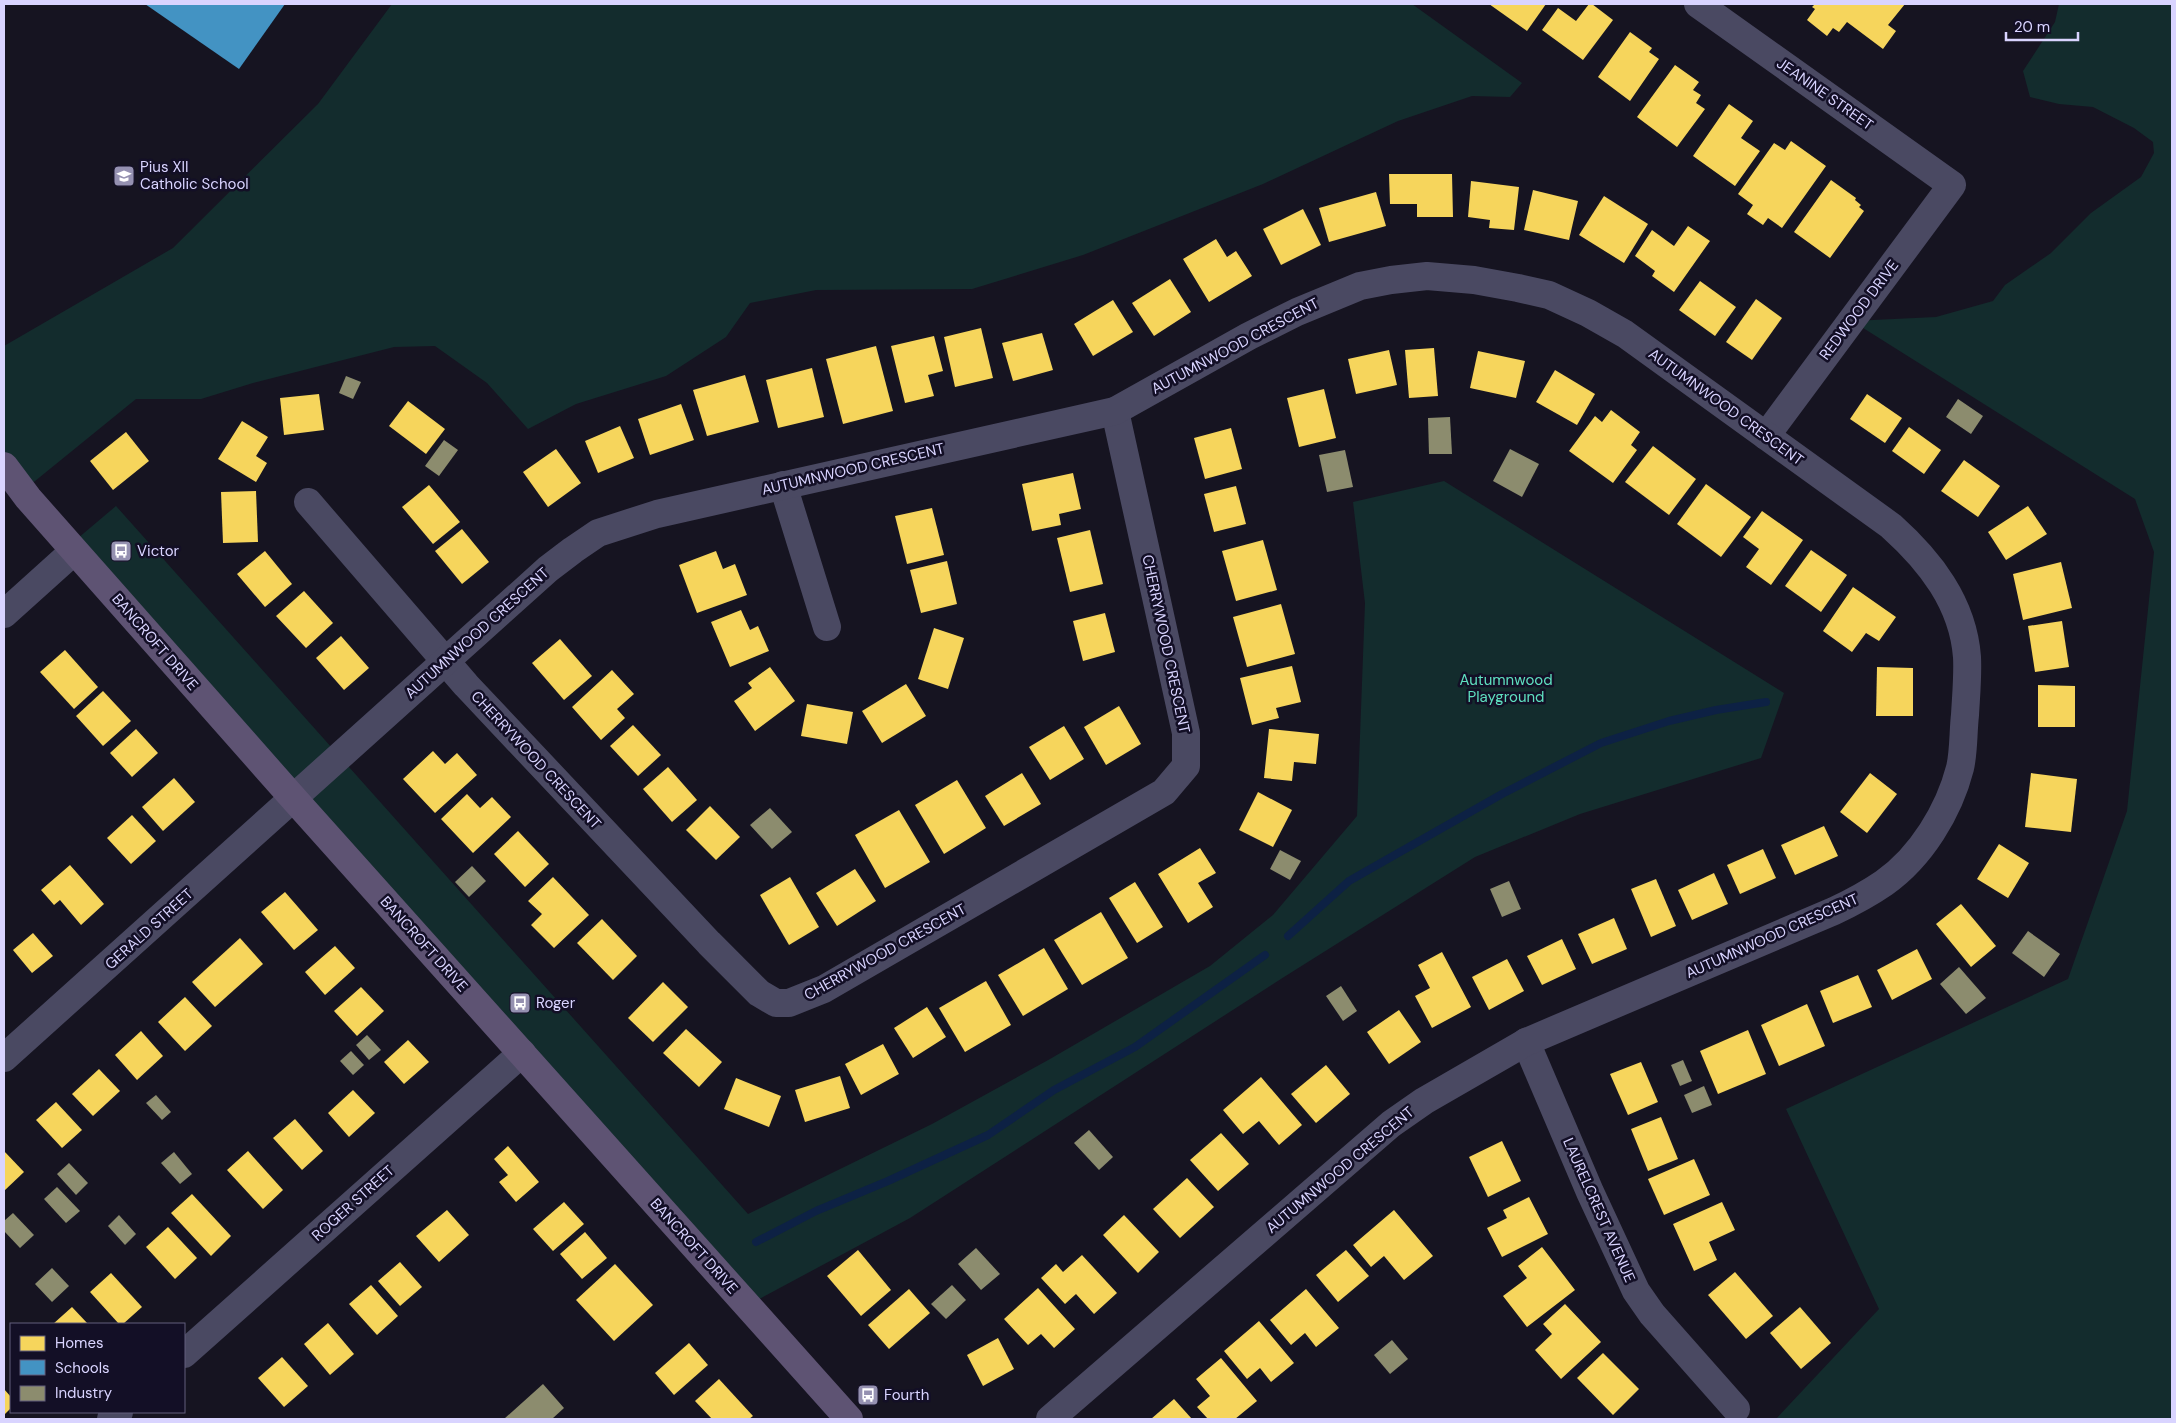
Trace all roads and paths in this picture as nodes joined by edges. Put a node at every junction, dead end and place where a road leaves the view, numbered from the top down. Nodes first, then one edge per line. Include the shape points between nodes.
1 (1698, 4) edge
2 (1952, 185) joint
3 (1115, 411) junction
4 (1766, 436) junction
5 (4, 466) edge
6 (784, 485) junction
7 (308, 502) dead end
8 (74, 551) junction
9 (4, 614) edge
10 (827, 627) dead end
11 (444, 662) junction
12 (294, 800) junction
13 (1526, 1042) junction
14 (522, 1053) junction
15 (4, 1058) edge
16 (185, 1353) edge
17 (1736, 1409) dead end
18 (849, 1419) edge
19 (1050, 1419) edge

1 - 2 street, JEANINE STREET
2 - 4 street, REDWOOD DRIVE
3 - 4 street, AUTUMNWOOD CRESCENT via 1249,336 1329,297 1360,286 1427,276 1474,280 1549,295 1588,313 1625,334
3 - 6 street, AUTUMNWOOD CRESCENT
3 - 11 street, CHERRYWOOD CRESCENT via 1186,733 1186,766 1164,792 803,999 776,1003 759,992 709,944
4 - 13 street, AUTUMNWOOD CRESCENT via 1914,546 1951,599 1962,628 1967,658 1961,766 1952,793 1939,821 1920,846 1885,882 1863,896
5 - 8 main road, BANCROFT DRIVE
6 - 10 street
6 - 11 street, AUTUMNWOOD CRESCENT via 657,514 598,533 548,569
7 - 11 street, CHERRYWOOD CRESCENT
8 - 9 street
8 - 12 main road, BANCROFT DRIVE
11 - 12 street, AUTUMNWOOD CRESCENT
12 - 14 main road, BANCROFT DRIVE
12 - 15 street, GERALD STREET
13 - 17 street, LAURELCREST AVENUE via 1636,1291 1652,1314
13 - 19 street, AUTUMNWOOD CRESCENT via 1391,1124
14 - 16 street, ROGER STREET
14 - 18 main road, BANCROFT DRIVE

